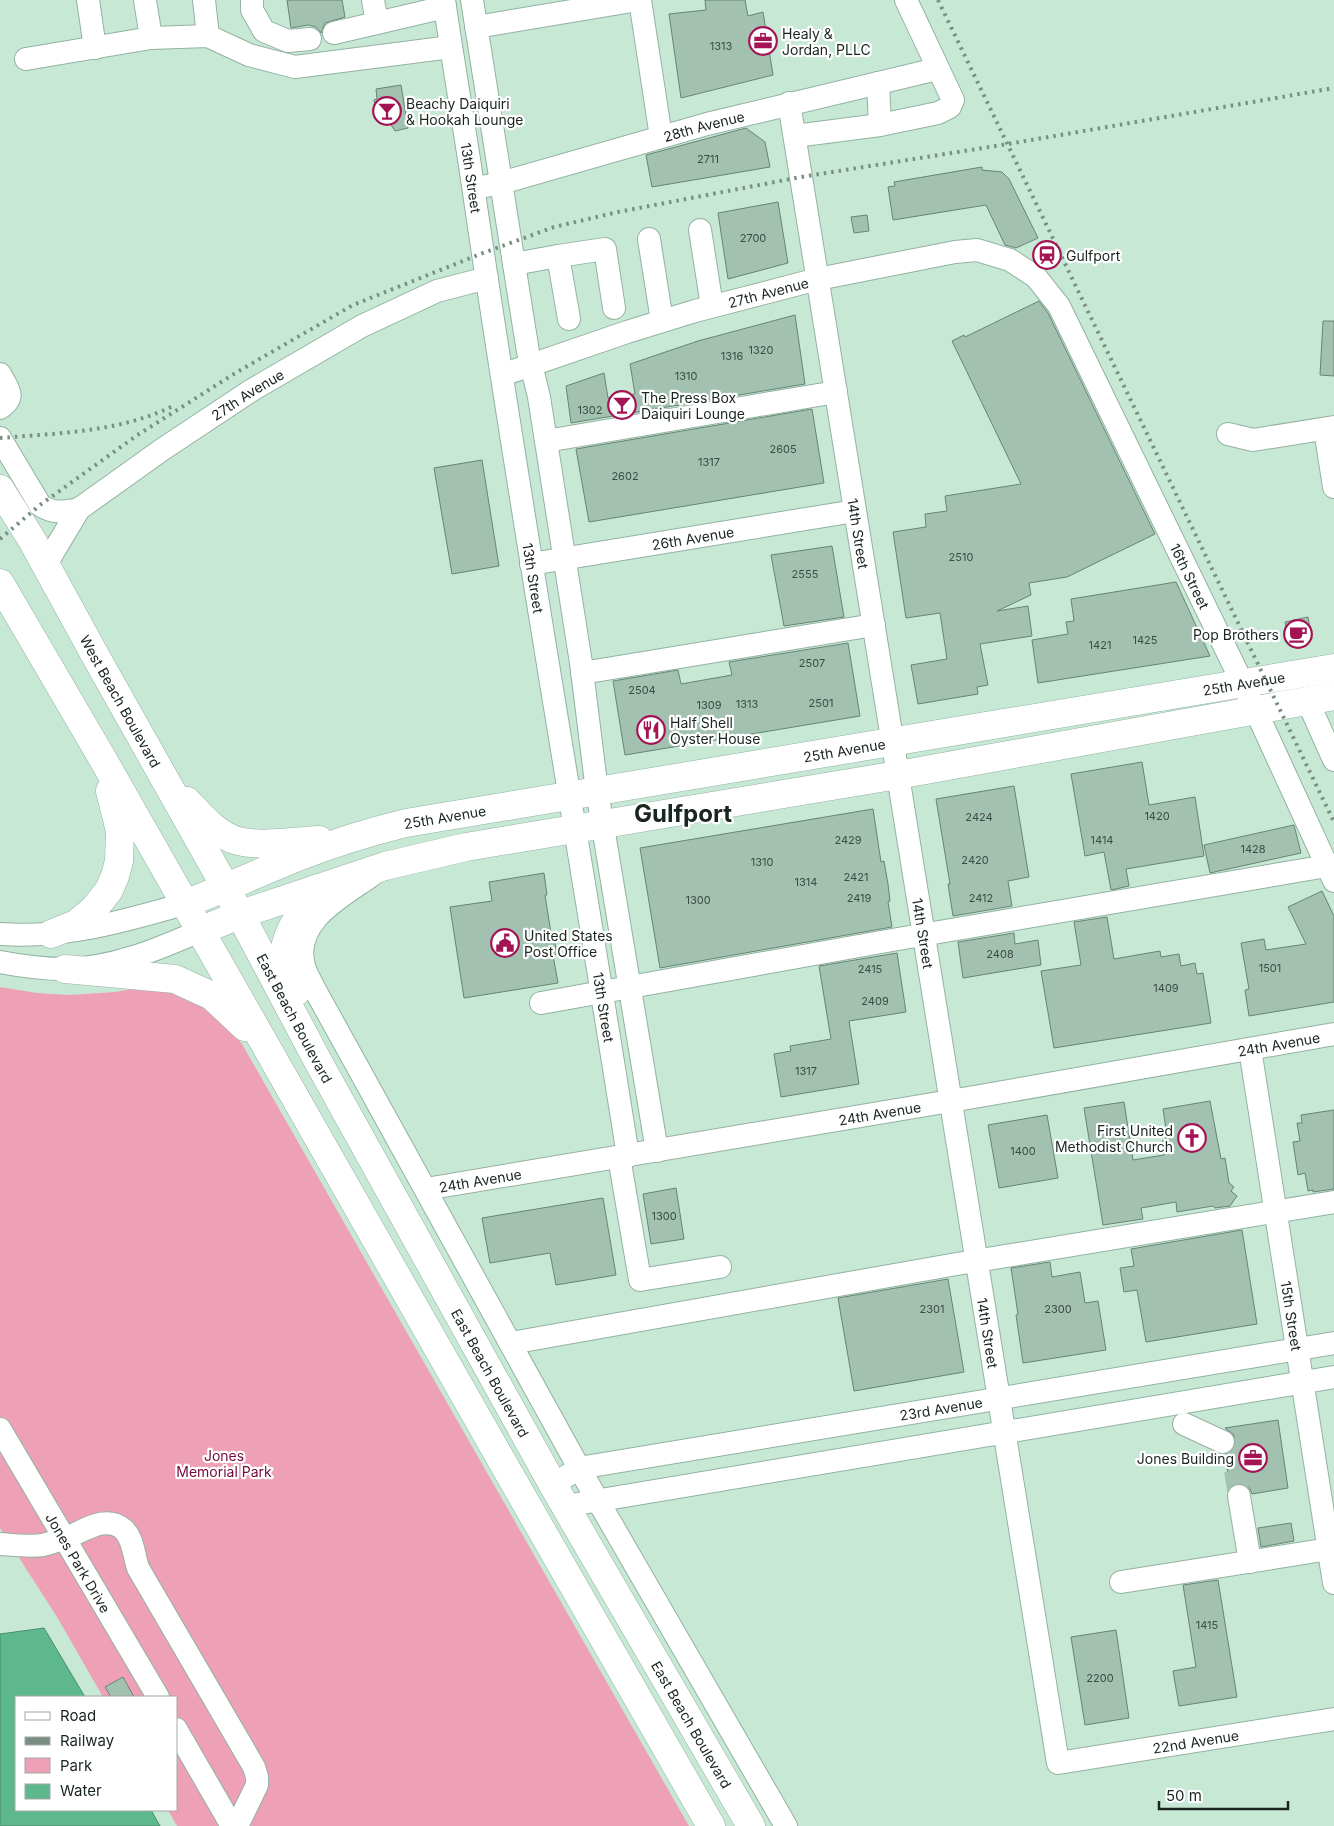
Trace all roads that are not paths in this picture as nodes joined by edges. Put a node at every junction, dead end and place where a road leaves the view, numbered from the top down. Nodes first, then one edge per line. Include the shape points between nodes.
1 (88, 0) edge
2 (145, 0) edge
3 (204, 0) edge
4 (252, 0) edge
5 (373, 0) edge
6 (472, 0) edge
7 (639, 0) edge
8 (906, 0) edge
9 (444, 3) edge
10 (377, 23) junction
11 (476, 27) junction
12 (334, 33) dead end
13 (208, 36) junction
14 (151, 38) junction
15 (310, 39) dead end
16 (451, 47) junction
17 (95, 48) junction
18 (26, 59) dead end
19 (937, 69) junction
20 (878, 82) junction
21 (790, 103) junction
22 (880, 125) junction
23 (795, 136) junction
24 (661, 137) junction
25 (501, 183) junction
26 (474, 188) junction
27 (700, 230) dead end
28 (649, 239) dead end
29 (558, 256) junction
30 (514, 264) junction
31 (1036, 277) joint
32 (487, 278) junction
33 (818, 279) junction
34 (712, 306) junction
35 (614, 308) dead end
36 (569, 319) dead end
37 (662, 321) junction
38 (531, 365) junction
39 (0, 374) edge
40 (502, 375) junction
41 (836, 392) junction
42 (0, 408) edge
43 (1330, 428) edge
44 (1228, 434) dead end
45 (0, 438) edge
46 (546, 441) junction
47 (1334, 487) edge
48 (0, 489) edge
49 (79, 509) junction
50 (855, 511) junction
51 (565, 559) junction
52 (46, 564) junction
53 (531, 564) junction
54 (0, 583) edge
55 (874, 626) junction
56 (1334, 668) edge
57 (582, 673) junction
58 (1241, 682) junction
59 (1334, 696) edge
60 (1308, 702) junction
61 (1256, 711) junction
62 (893, 742) junction
63 (101, 756) junction
64 (1334, 760) edge
65 (898, 775) junction
66 (163, 776) junction
67 (598, 791) junction
68 (571, 795) junction
69 (603, 824) junction
70 (575, 828) junction
71 (356, 838) junction
72 (385, 866) junction
73 (1331, 873) edge
74 (226, 888) junction
75 (318, 888) junction
76 (184, 904) junction
77 (241, 914) junction
78 (200, 931) junction
79 (0, 934) edge
80 (51, 934) junction
81 (924, 935) junction
82 (0, 962) edge
83 (65, 969) junction
84 (630, 987) junction
85 (602, 992) junction
86 (541, 1003) dead end
87 (1334, 1034) edge
88 (264, 1044) junction
89 (1250, 1049) junction
90 (951, 1101) junction
91 (657, 1151) junction
92 (624, 1156) junction
93 (426, 1189) junction
94 (1334, 1202) edge
95 (1276, 1212) junction
96 (977, 1261) junction
97 (720, 1267) dead end
98 (466, 1329) junction
99 (510, 1343) junction
100 (1334, 1343) edge
101 (1298, 1350) junction
102 (1334, 1378) edge
103 (1112, 1380) junction
104 (1303, 1382) junction
105 (1076, 1386) junction
106 (999, 1399) junction
107 (1098, 1417) junction
108 (1184, 1424) dead end
109 (0, 1429) edge
110 (1005, 1433) junction
111 (1223, 1442) tunnel mouth
112 (579, 1468) junction
113 (559, 1496) junction
114 (1239, 1496) tunnel mouth
115 (598, 1500) junction
116 (65, 1538) junction
117 (0, 1544) edge
118 (1329, 1549) junction
119 (1250, 1562) junction
120 (1121, 1582) dead end
121 (1334, 1583) edge
122 (157, 1696) edge
123 (1334, 1718) edge
124 (178, 1732) edge
125 (1058, 1763) joint
126 (232, 1826) edge
127 (237, 1826) edge
128 (711, 1826) edge
129 (751, 1826) edge
130 (786, 1826) edge

1 - 17 street
2 - 14 street
3 - 13 street
4 - 15 street via 252,10 264,31 288,41
5 - 10 street
6 - 11 street, 13th Street
7 - 11 street
7 - 24 street
8 - 19 street
9 - 10 street
9 - 16 street, 13th Street
10 - 12 street
11 - 25 street, 13th Street
13 - 14 street
13 - 16 street via 249,56 295,67
14 - 17 street
16 - 26 street, 13th Street
17 - 18 street
19 - 20 street, 28th Avenue
19 - 22 street via 953,100 950,107 938,113
20 - 21 street, 28th Avenue
20 - 22 street
21 - 23 street, 14th Street
21 - 24 street, 28th Avenue
22 - 23 street
23 - 33 street, 14th Street
24 - 25 street, 28th Avenue
25 - 26 street, 28th Avenue
25 - 30 street, 13th Street
26 - 32 street, 13th Street
27 - 34 street
28 - 37 street
29 - 30 street
29 - 35 street via 605,249
29 - 36 street
30 - 38 street, 13th Street
31 - 33 street, 27th Avenue via 1010,260 977,250
31 - 58 street, 16th Street via 1059,306
32 - 40 street, 13th Street
32 - 49 street, 27th Avenue via 437,290 362,326 252,390
33 - 34 street, 27th Avenue
33 - 41 street, 14th Street
34 - 37 street, 27th Avenue
37 - 38 street, 27th Avenue
38 - 40 street, 27th Avenue
38 - 46 street, 13th Street
39 - 42 street via 10,398
40 - 53 street, 13th Street
41 - 46 street
41 - 50 street, 14th Street
43 - 44 street via 1253,440
43 - 47 street
45 - 49 street via 40,505 48,511
46 - 51 street, 13th Street
48 - 52 main road, West Beach Boulevard
49 - 52 street, 27th Avenue
50 - 51 street, 26th Avenue
50 - 55 street, 14th Street
51 - 53 street, 26th Avenue
51 - 57 street, 13th Street
52 - 66 main road, West Beach Boulevard
53 - 68 street, 13th Street
54 - 63 main road
55 - 57 street
55 - 62 street, 14th Street
56 - 58 main road, 25th Avenue
57 - 67 street, 13th Street
58 - 61 street, 16th Street
58 - 62 main road, 25th Avenue
59 - 60 main road
60 - 61 main road
60 - 64 street
61 - 65 main road
61 - 73 street, 16th Street
62 - 65 street, 14th Street
62 - 67 main road, 25th Avenue
63 - 76 main road
63 - 80 main road via 120,831 115,876 94,909 76,924
65 - 69 main road
65 - 81 street, 14th Street
66 - 71 main road via 206,821 238,841 266,843
66 - 74 main road, West Beach Boulevard
67 - 68 main road, 25th Avenue
67 - 69 street, 13th Street
68 - 70 street, 13th Street
68 - 71 main road, 25th Avenue via 406,823
69 - 70 main road
69 - 84 street, 13th Street
70 - 72 main road via 466,847
70 - 85 street, 13th Street
71 - 74 main road via 296,857
72 - 75 main road
72 - 93 street via 316,917 304,940 304,967
73 - 81 street
74 - 76 main road
74 - 77 main road, West Beach Boulevard
75 - 77 main road
75 - 98 main road via 290,935 285,965 292,984 455,1286
76 - 78 main road
76 - 80 street via 144,916
77 - 78 main road
77 - 98 main road, East Beach Boulevard via 320,1065
78 - 83 street via 161,948 106,964
78 - 88 main road
79 - 80 street
81 - 84 street
81 - 90 street, 14th Street
82 - 83 street
83 - 88 main road via 157,977 188,984 212,996
84 - 85 street
84 - 91 street, 13th Street
85 - 86 street
85 - 92 street, 13th Street
87 - 89 street, 24th Avenue
88 - 128 main road
89 - 90 street, 24th Avenue
89 - 95 street, 15th Street
90 - 91 street, 24th Avenue
90 - 96 street, 14th Street
91 - 92 street, 24th Avenue
92 - 93 street, 24th Avenue
92 - 97 street, 13th Street via 640,1280
93 - 99 street
94 - 95 street
95 - 96 street
95 - 101 street, 15th Street
96 - 99 street
96 - 106 street, 14th Street
98 - 113 main road, East Beach Boulevard
99 - 112 street
100 - 101 street, 23rd Avenue
101 - 103 street, 23rd Avenue
101 - 104 street, 15th Street
102 - 104 street
103 - 105 street, 23rd Avenue
103 - 107 street
104 - 107 street
104 - 118 street, 15th Street
105 - 106 street, 23rd Avenue
105 - 107 street via 1088,1397
106 - 110 street, 14th Street
106 - 112 street, 23rd Avenue
107 - 110 street
108 - 111 street
109 - 116 street, Jones Park Drive
110 - 115 street
110 - 125 street, 14th Street
112 - 113 street, 23rd Avenue
112 - 115 street
113 - 115 street
113 - 129 main road, East Beach Boulevard
114 - 119 street
115 - 130 street
116 - 117 street via 41,1545
116 - 122 street, Jones Park Drive
116 - 127 street via 104,1523 123,1528 129,1536 138,1568 254,1767 257,1785
118 - 119 street
118 - 121 street, 15th Street
119 - 120 street
123 - 125 street, 22nd Avenue
124 - 126 street

